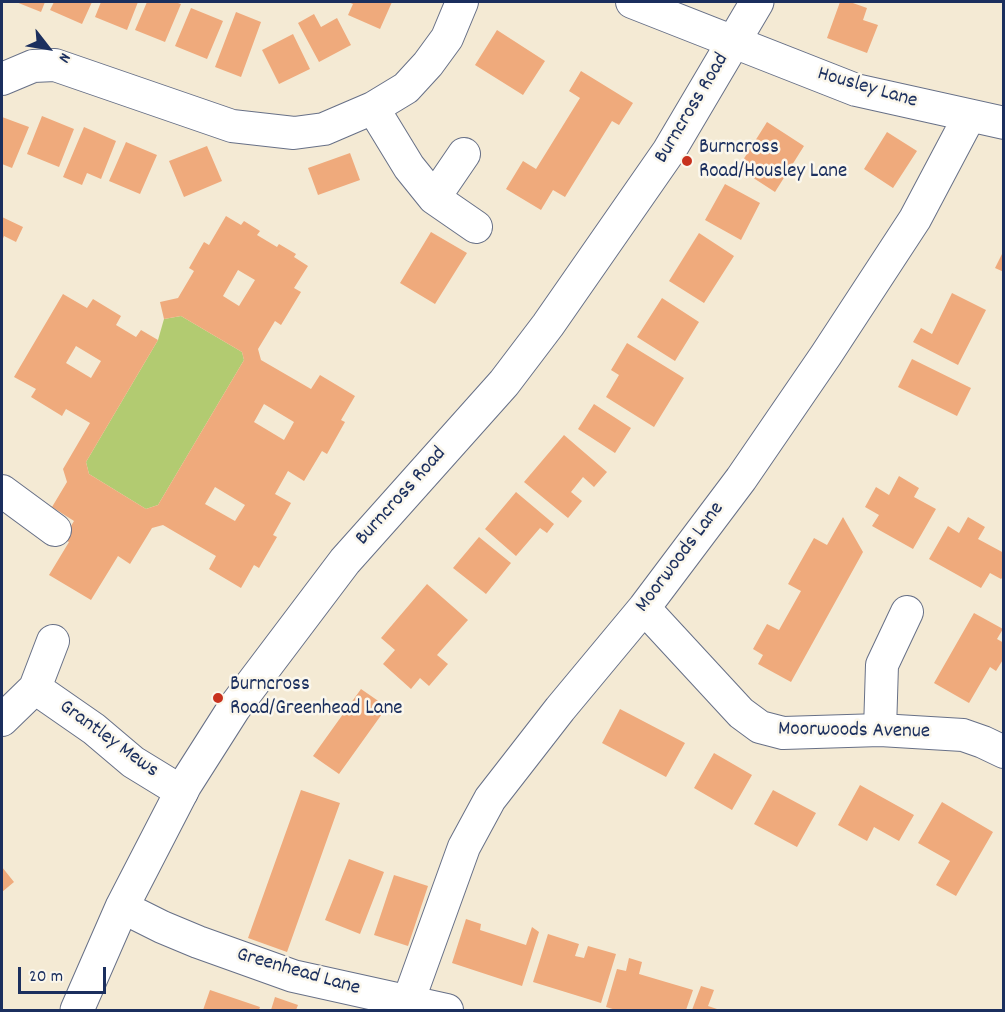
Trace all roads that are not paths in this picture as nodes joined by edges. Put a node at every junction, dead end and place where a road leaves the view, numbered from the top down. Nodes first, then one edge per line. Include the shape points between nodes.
1 (462, 2) edge
2 (632, 2) edge
3 (757, 2) edge
4 (734, 43) junction
5 (4, 71) edge
6 (373, 108) junction
7 (969, 117) junction
8 (1004, 123) edge
9 (464, 154) dead end
10 (434, 198) junction
11 (476, 227) dead end
12 (2, 491) edge
13 (55, 530) dead end
14 (645, 608) junction
15 (907, 612) dead end
16 (53, 641) dead end
17 (35, 688) junction
18 (2, 720) edge
19 (880, 730) junction
20 (1004, 752) edge
21 (182, 792) junction
22 (122, 907) junction
23 (408, 1002) junction
24 (77, 1011) edge
25 (447, 1011) edge

1 - 6 street via 447,38 428,64 406,88
2 - 4 street, Housley Lane
3 - 4 main road, Burncross Road
4 - 7 street, Housley Lane via 856,90
4 - 21 main road, Burncross Road via 669,151 548,325 504,383 345,561 234,708
5 - 6 street via 55,65 232,126 294,133 324,129
6 - 10 street
7 - 8 street, Housley Lane
7 - 14 street, Moorwoods Lane via 915,219 826,355 741,479
9 - 10 street
10 - 11 street
12 - 13 street
14 - 19 street, Moorwoods Avenue via 760,728 783,733
14 - 23 street, Moorwoods Lane via 490,799 464,847
15 - 19 street via 882,665
16 - 17 street, Grantley Mews
17 - 18 street, Grantley Mews
17 - 21 street, Grantley Mews via 133,762
19 - 20 street, Moorwoods Avenue via 963,735
21 - 22 main road, Burncross Road
22 - 23 street, Greenhead Lane via 236,957 293,976
22 - 24 main road, Burncross Road
23 - 25 street, Greenhead Lane

